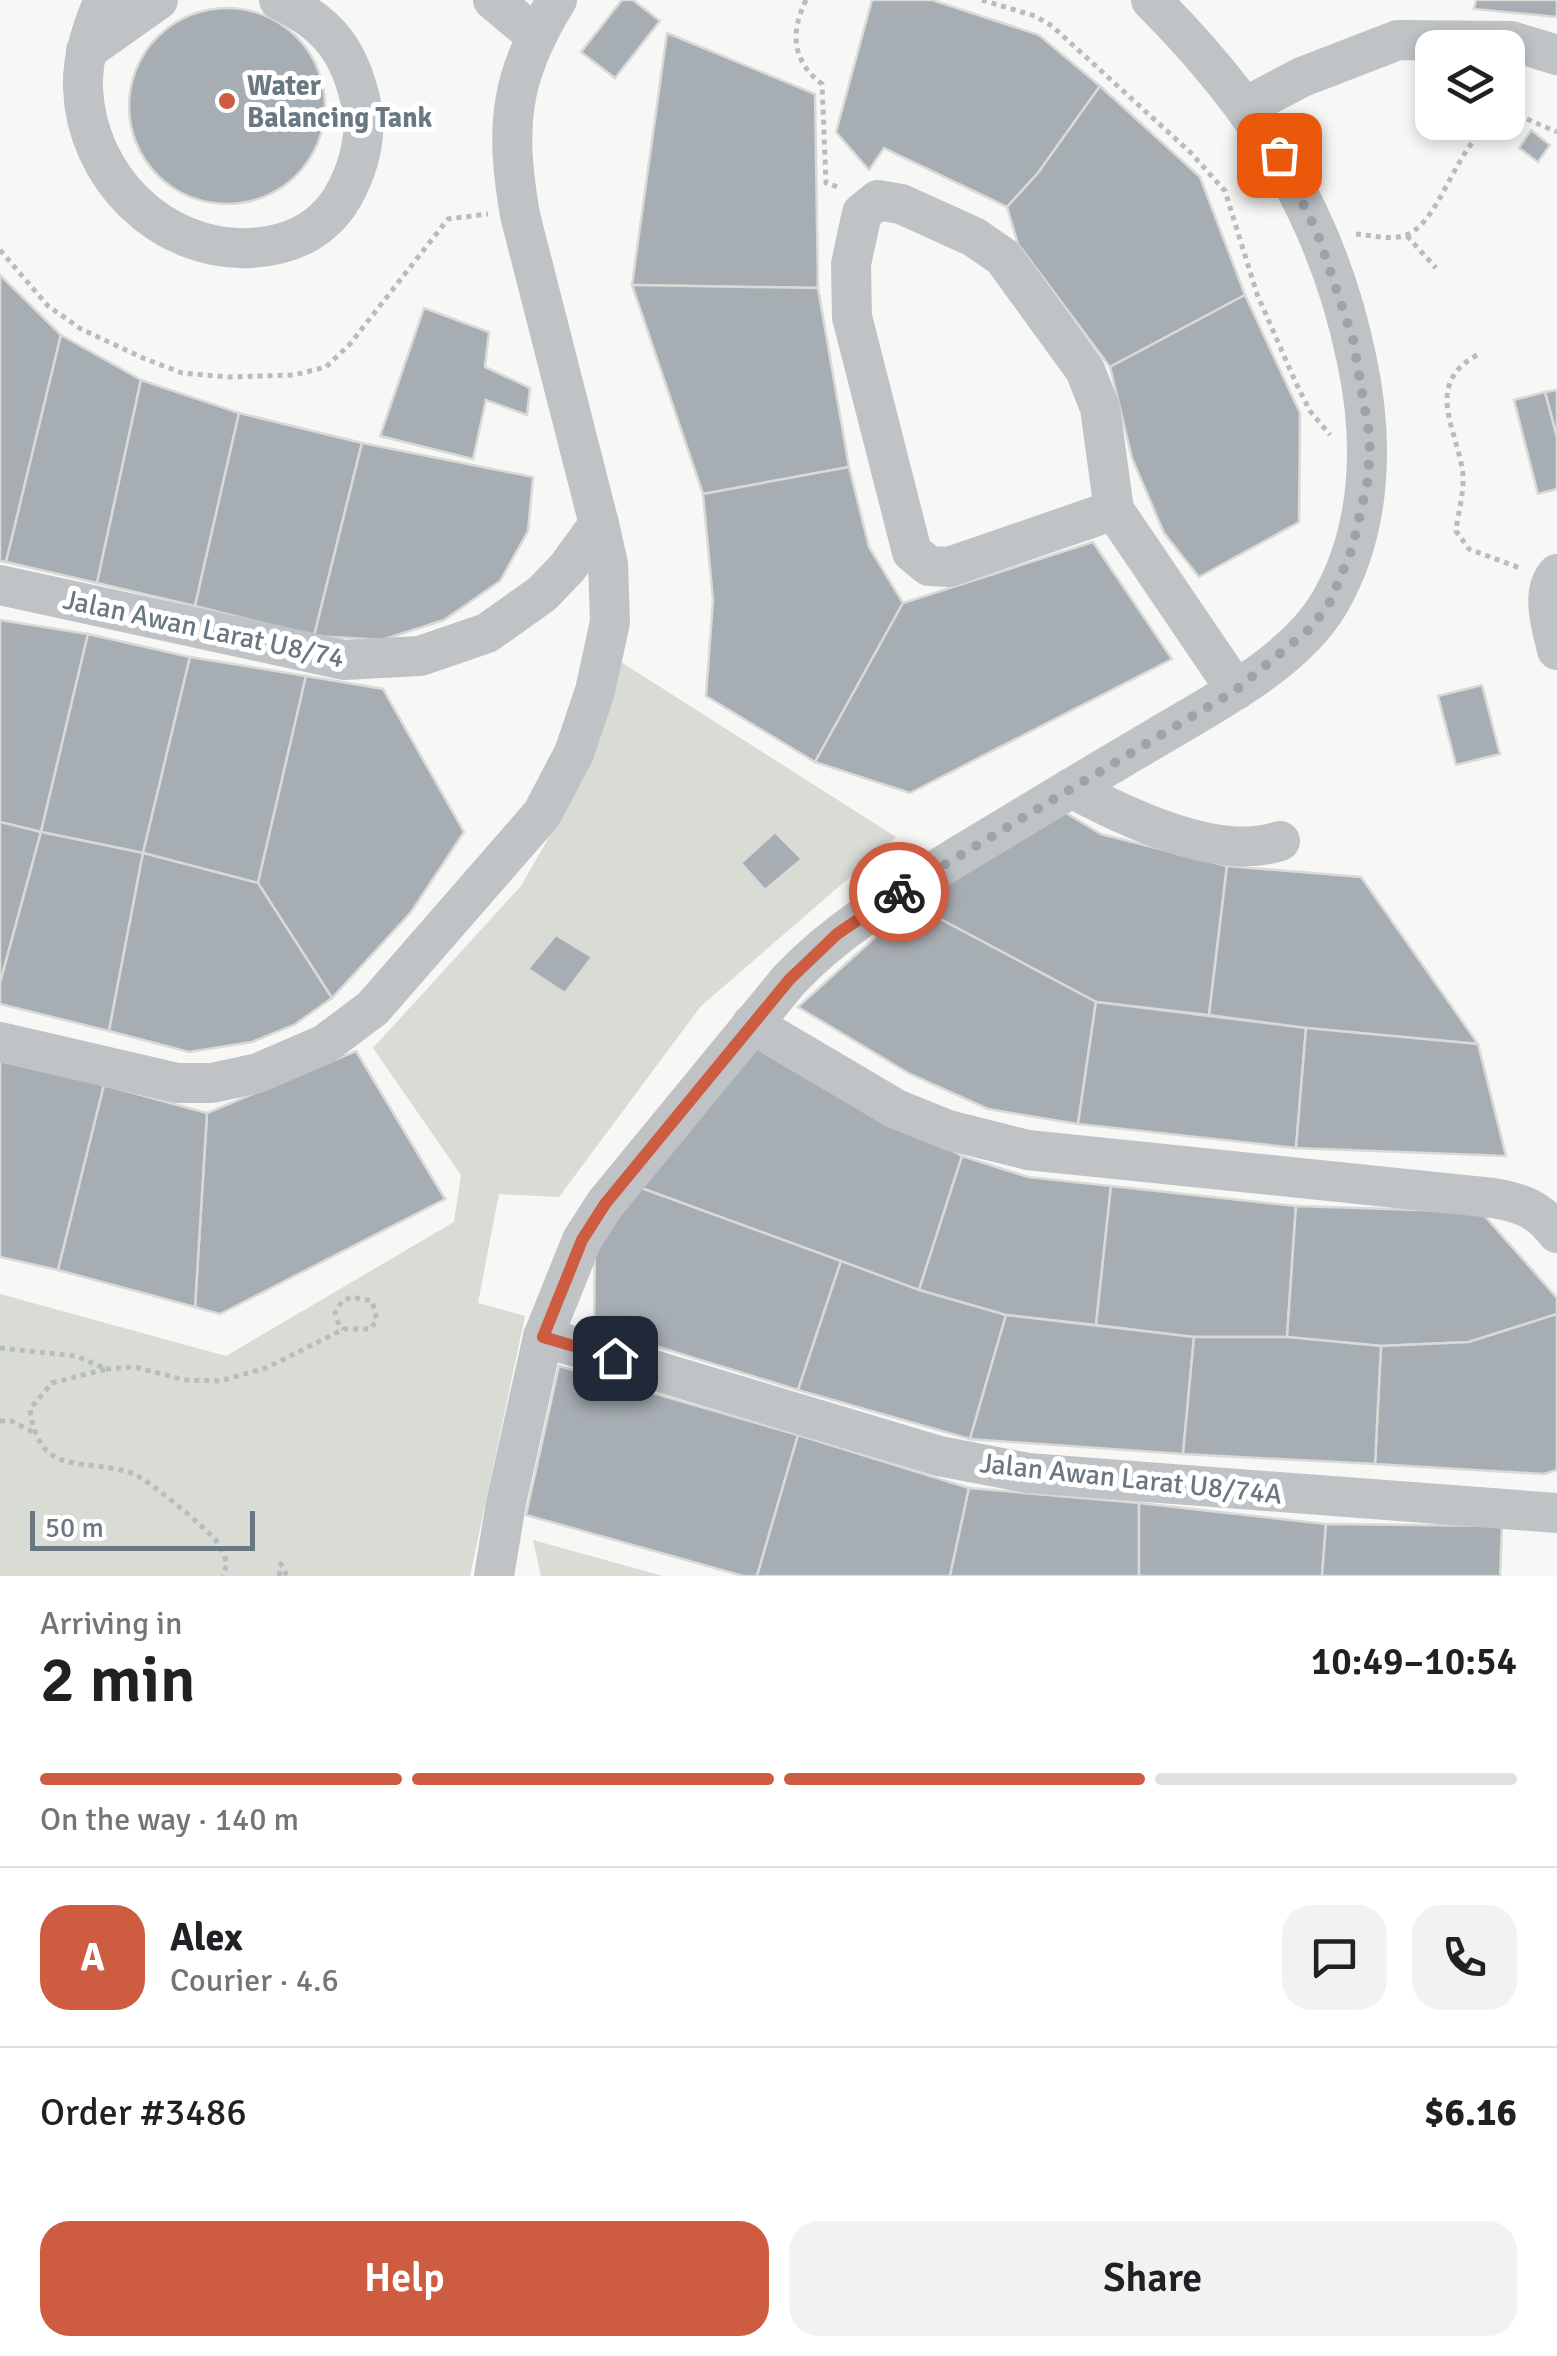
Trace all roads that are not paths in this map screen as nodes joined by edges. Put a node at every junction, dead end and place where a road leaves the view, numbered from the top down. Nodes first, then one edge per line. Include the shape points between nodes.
1 (104, 0) edge
2 (158, 0) edge
3 (279, 0) edge
4 (493, 0) edge
5 (557, 0) edge
6 (1151, 0) edge
7 (535, 35) junction
8 (86, 51) junction
9 (1557, 54) edge
10 (1245, 107) junction
11 (1114, 510) junction
12 (599, 524) junction
13 (1554, 578) edge
14 (0, 585) edge
15 (1557, 650) edge
16 (1236, 690) junction
17 (1070, 788) junction
18 (1280, 840) dead end
19 (752, 1024) junction
20 (0, 1042) edge
21 (1557, 1233) edge
22 (543, 1337) junction
23 (1557, 1513) edge
24 (496, 1574) edge

1 - 8 street
2 - 8 street
3 - 8 street via 318,22 346,58 365,124 356,172 339,206 306,234 272,247 222,249 173,233 126,196 92,140 82,85
4 - 7 street
5 - 7 street
6 - 10 street
7 - 12 street via 511,122 514,176
9 - 10 street via 1511,40 1398,40
10 - 16 street via 1279,155 1317,232 1353,339 1370,439 1352,549 1330,602 1312,627
11 - 11 street via 1100,408 1085,370 1003,257 974,236 901,204 869,204 851,264 852,317 912,552 928,566 949,567
11 - 16 street
12 - 14 street, Jalan Awan Larat U8/74 via 542,594 487,634 420,656 344,660
12 - 20 street via 610,622 596,692 574,753 542,814 372,1008 325,1044 258,1073 212,1083 176,1083
13 - 15 street via 1548,613
16 - 17 street
17 - 18 street via 1153,828 1250,848
17 - 19 street via 837,934
19 - 21 street via 896,1108 974,1138 1028,1150 1493,1198 1538,1211
19 - 22 street via 591,1223
22 - 23 street, Jalan Awan Larat U8/74A via 939,1456 1028,1473
22 - 24 street

